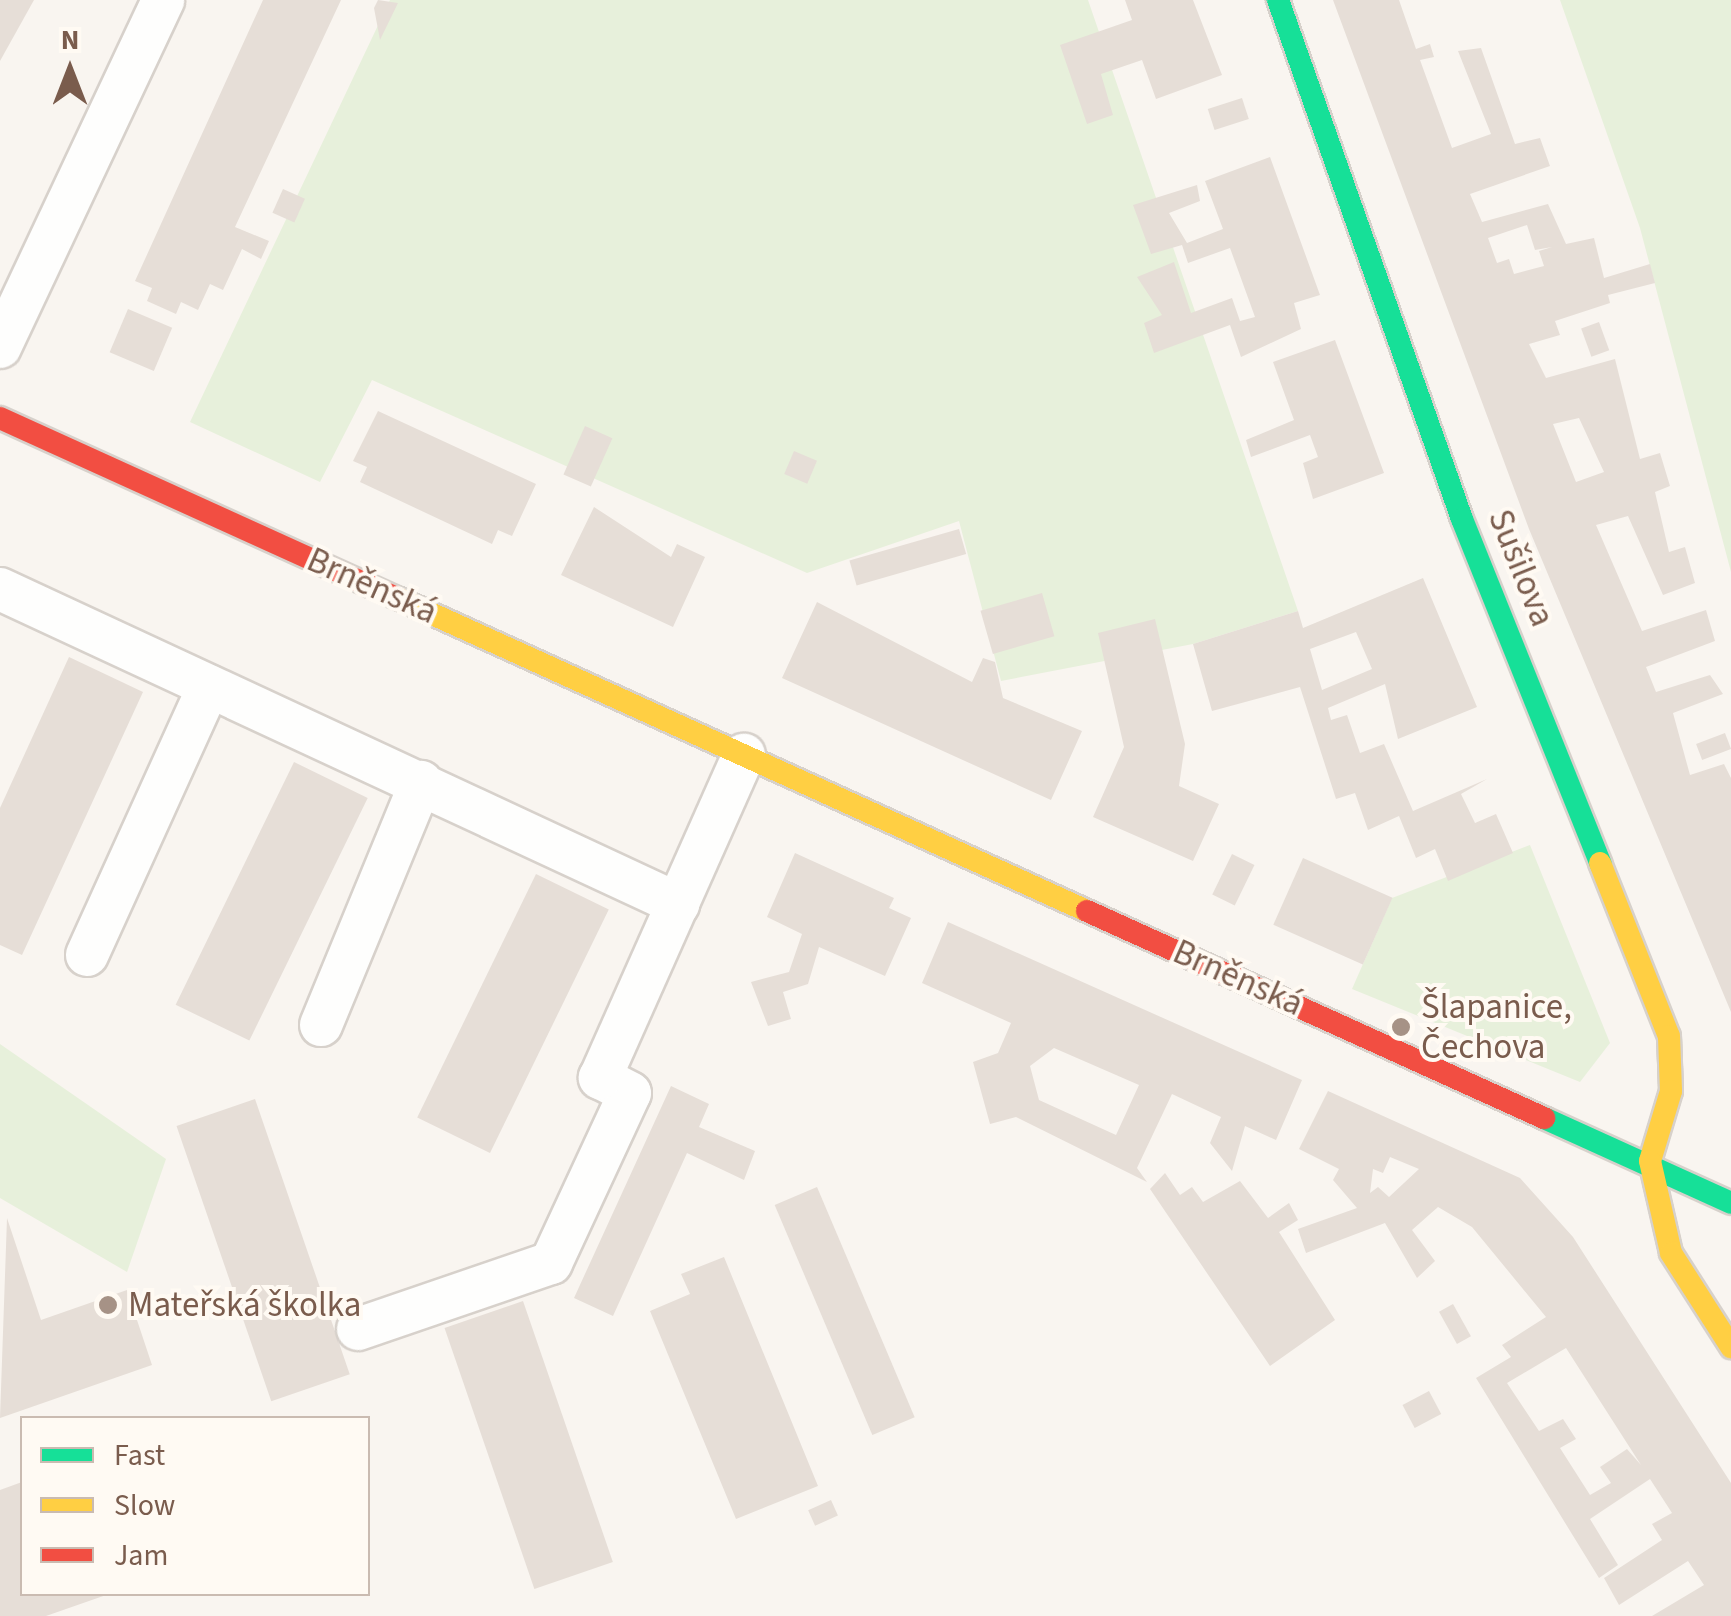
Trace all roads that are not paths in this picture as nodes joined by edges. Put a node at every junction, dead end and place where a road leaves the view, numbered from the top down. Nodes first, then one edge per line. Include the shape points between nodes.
1 (163, 0) edge
2 (1278, 0) edge
3 (0, 347) edge
4 (0, 418) edge
5 (0, 589) edge
6 (209, 686) junction
7 (744, 755) junction
8 (420, 782) junction
9 (678, 904) junction
10 (88, 955) dead end
11 (321, 1025) dead end
12 (1650, 1162) junction
13 (1731, 1203) edge
14 (358, 1329) dead end
15 (1731, 1347) edge

1 - 3 street
2 - 12 street, Sušilova via 1462,519 1669,1036 1671,1091
4 - 7 street, Brněnská
5 - 6 street
6 - 8 street
6 - 10 street
7 - 9 street
7 - 12 street, Brněnská
8 - 9 street
8 - 11 street
9 - 14 street via 600,1078 630,1093 551,1263
12 - 13 street, Brněnská
12 - 15 street via 1671,1253

